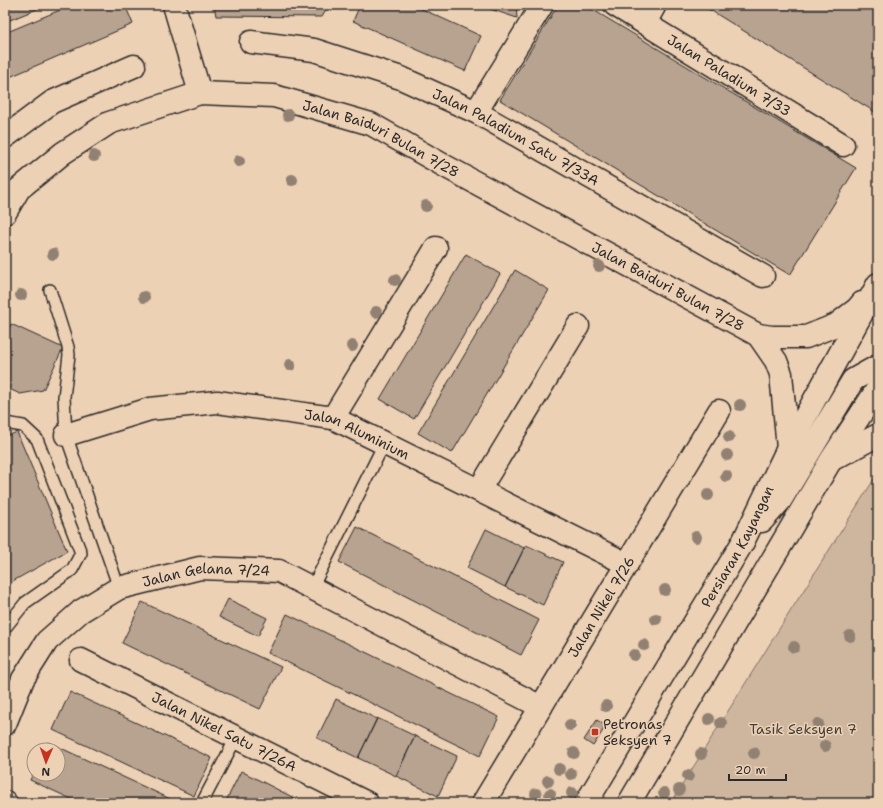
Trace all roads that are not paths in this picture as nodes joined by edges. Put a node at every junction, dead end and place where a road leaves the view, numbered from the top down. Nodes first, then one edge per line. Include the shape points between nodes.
1 (174, 5) edge
2 (542, 5) edge
3 (615, 5) edge
4 (650, 14) edge
5 (251, 42) dead end
6 (134, 66) dead end
7 (200, 93) junction
8 (476, 112) junction
9 (5, 137) edge
10 (843, 145) dead end
11 (5, 213) edge
12 (436, 248) dead end
13 (763, 276) dead end
14 (877, 287) edge
15 (50, 290) dead end
16 (578, 326) dead end
17 (758, 335) junction
18 (878, 366) edge
19 (878, 388) edge
20 (719, 411) dead end
21 (333, 418) junction
22 (5, 423) edge
23 (878, 434) edge
24 (66, 435) junction
25 (384, 444) junction
26 (788, 448) junction
27 (831, 460) junction
28 (479, 490) junction
29 (743, 542) junction
30 (627, 564) junction
31 (119, 588) junction
32 (312, 588) junction
33 (5, 628) edge
34 (81, 660) dead end
35 (541, 707) junction
36 (5, 724) edge
37 (236, 738) junction
38 (202, 803) edge
39 (367, 803) edge
40 (483, 803) edge
41 (586, 803) edge
42 (629, 803) edge

1 - 7 street
2 - 8 street
3 - 4 street, Jalan Paladium 7/33
4 - 10 street, Jalan Paladium 7/33
5 - 8 street, Jalan Paladium Satu 7/33A via 314,50 401,78
6 - 9 street via 52,102
7 - 11 street, Jalan Baiduri Bulan 7/28 via 110,123 63,153 20,189
7 - 17 street, Jalan Baiduri Bulan 7/28 via 274,96 371,124
8 - 13 street, Jalan Paladium Satu 7/33A
12 - 21 street
14 - 17 street via 857,309 836,325 806,337
14 - 26 street, Persiaran Kayangan
15 - 24 lane via 69,355 64,408
16 - 28 street
17 - 26 street via 776,361 781,374
18 - 29 street via 853,380 780,501
19 - 27 street
20 - 30 street, Jalan Nikel 7/26
21 - 24 street, Jalan Aluminium via 217,402 150,409
21 - 25 street, Jalan Aluminium
22 - 33 lane via 23,426 37,439 81,554 72,570 25,602
23 - 27 street
24 - 31 lane
25 - 28 street, Jalan Aluminium
25 - 32 lane
26 - 29 street, Persiaran Kayangan
27 - 42 street
28 - 30 street, Jalan Aluminium
29 - 41 street, Persiaran Kayangan
30 - 35 street, Jalan Nikel 7/26
31 - 32 street, Jalan Gelana 7/24 via 200,568 279,571
31 - 36 street, Jalan Gelana 7/24 via 82,611 47,641 23,679
32 - 35 street, Jalan Gelana 7/24
34 - 37 street, Jalan Nikel Satu 7/26A
35 - 40 street, Jalan Nikel 7/26
37 - 38 lane
37 - 39 street, Jalan Nikel Satu 7/26A

